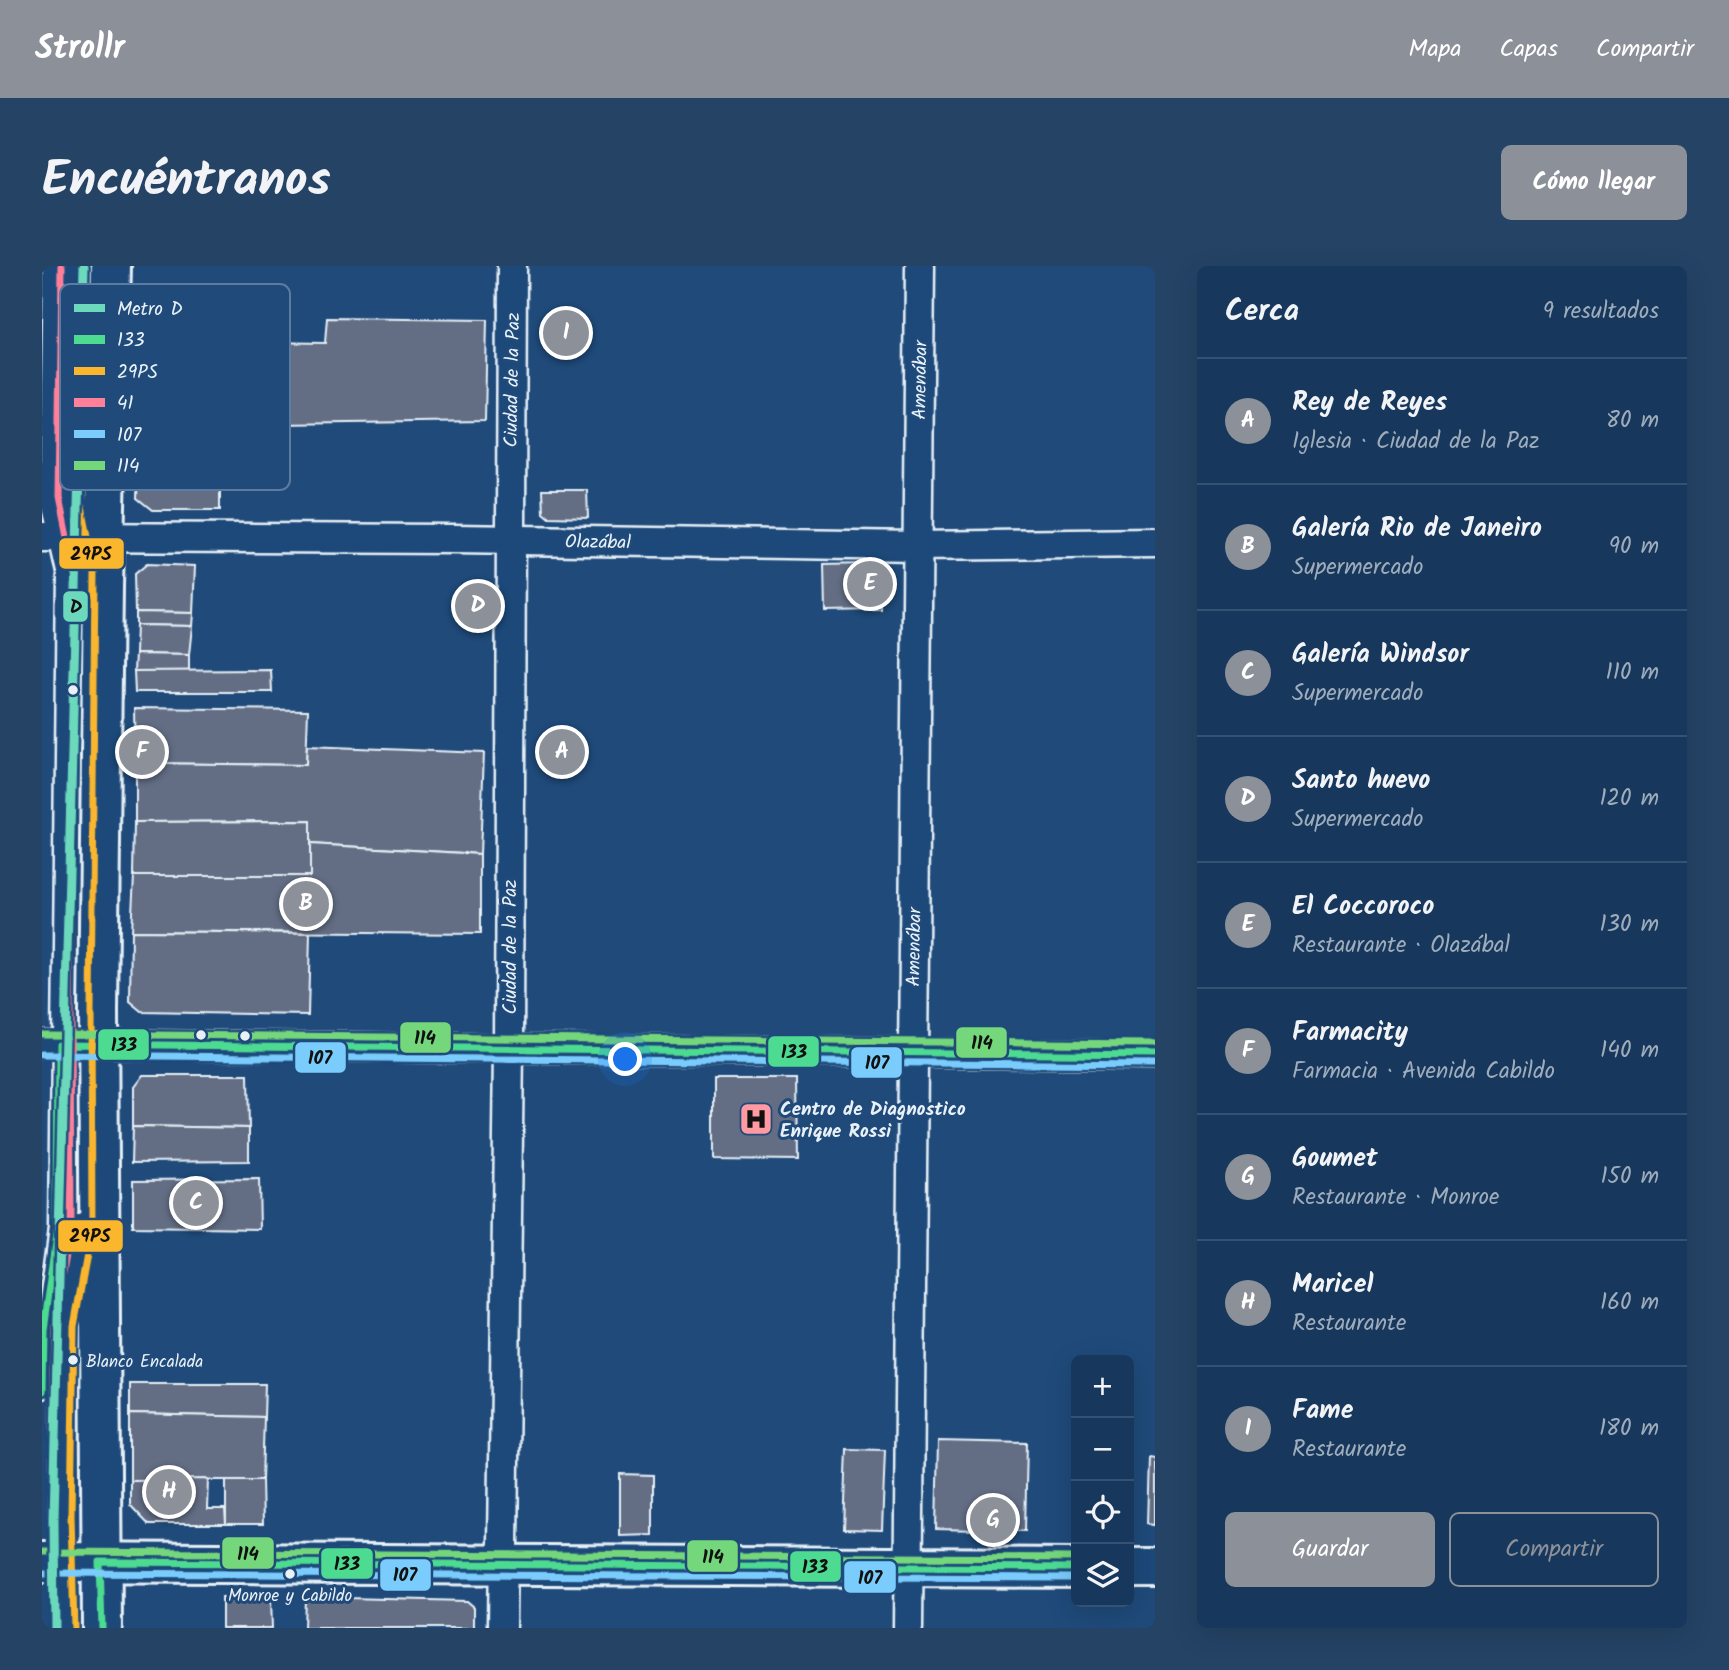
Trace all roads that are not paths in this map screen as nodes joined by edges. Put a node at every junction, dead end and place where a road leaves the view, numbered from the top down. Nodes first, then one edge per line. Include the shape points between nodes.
1 (51, 266) edge
2 (73, 266) edge
3 (111, 266) edge
4 (512, 266) edge
5 (920, 266) edge
6 (73, 284) edge
7 (108, 284) edge
8 (69, 490) edge
9 (78, 490) edge
10 (71, 538) edge
11 (510, 540) junction
12 (1155, 543) edge
13 (917, 546) junction
14 (70, 1044) edge
15 (509, 1049) junction
16 (912, 1052) junction
17 (1155, 1055) edge
18 (42, 1391) edge
19 (52, 1562) edge
20 (100, 1562) junction
21 (503, 1564) junction
22 (908, 1567) junction
23 (1071, 1567) edge
24 (1134, 1568) edge
25 (1155, 1568) edge
26 (64, 1628) edge
27 (102, 1628) edge
28 (502, 1628) edge
29 (908, 1628) edge

1 - 10 lane via 47,498
2 - 6 lane
3 - 7 main road
4 - 11 street, Ciudad de la Paz
5 - 13 street, Amenábar
8 - 10 lane
9 - 10 main road
10 - 11 street, Olazábal
10 - 14 main road
11 - 13 street, Olazábal
11 - 15 street, Ciudad de la Paz
12 - 13 street, Olazábal
13 - 16 street, Amenábar
14 - 15 street
14 - 18 lane via 57,1229 43,1329
14 - 19 lane via 82,1227 64,1325 60,1515
14 - 20 main road
15 - 16 street
15 - 21 street, Ciudad de la Paz
16 - 17 street
16 - 22 street, Amenábar
19 - 20 main road
19 - 26 lane
20 - 21 main road
20 - 27 main road
21 - 22 main road
21 - 28 street, Ciudad de la Paz
22 - 23 main road
22 - 29 street, Amenábar
24 - 25 main road

